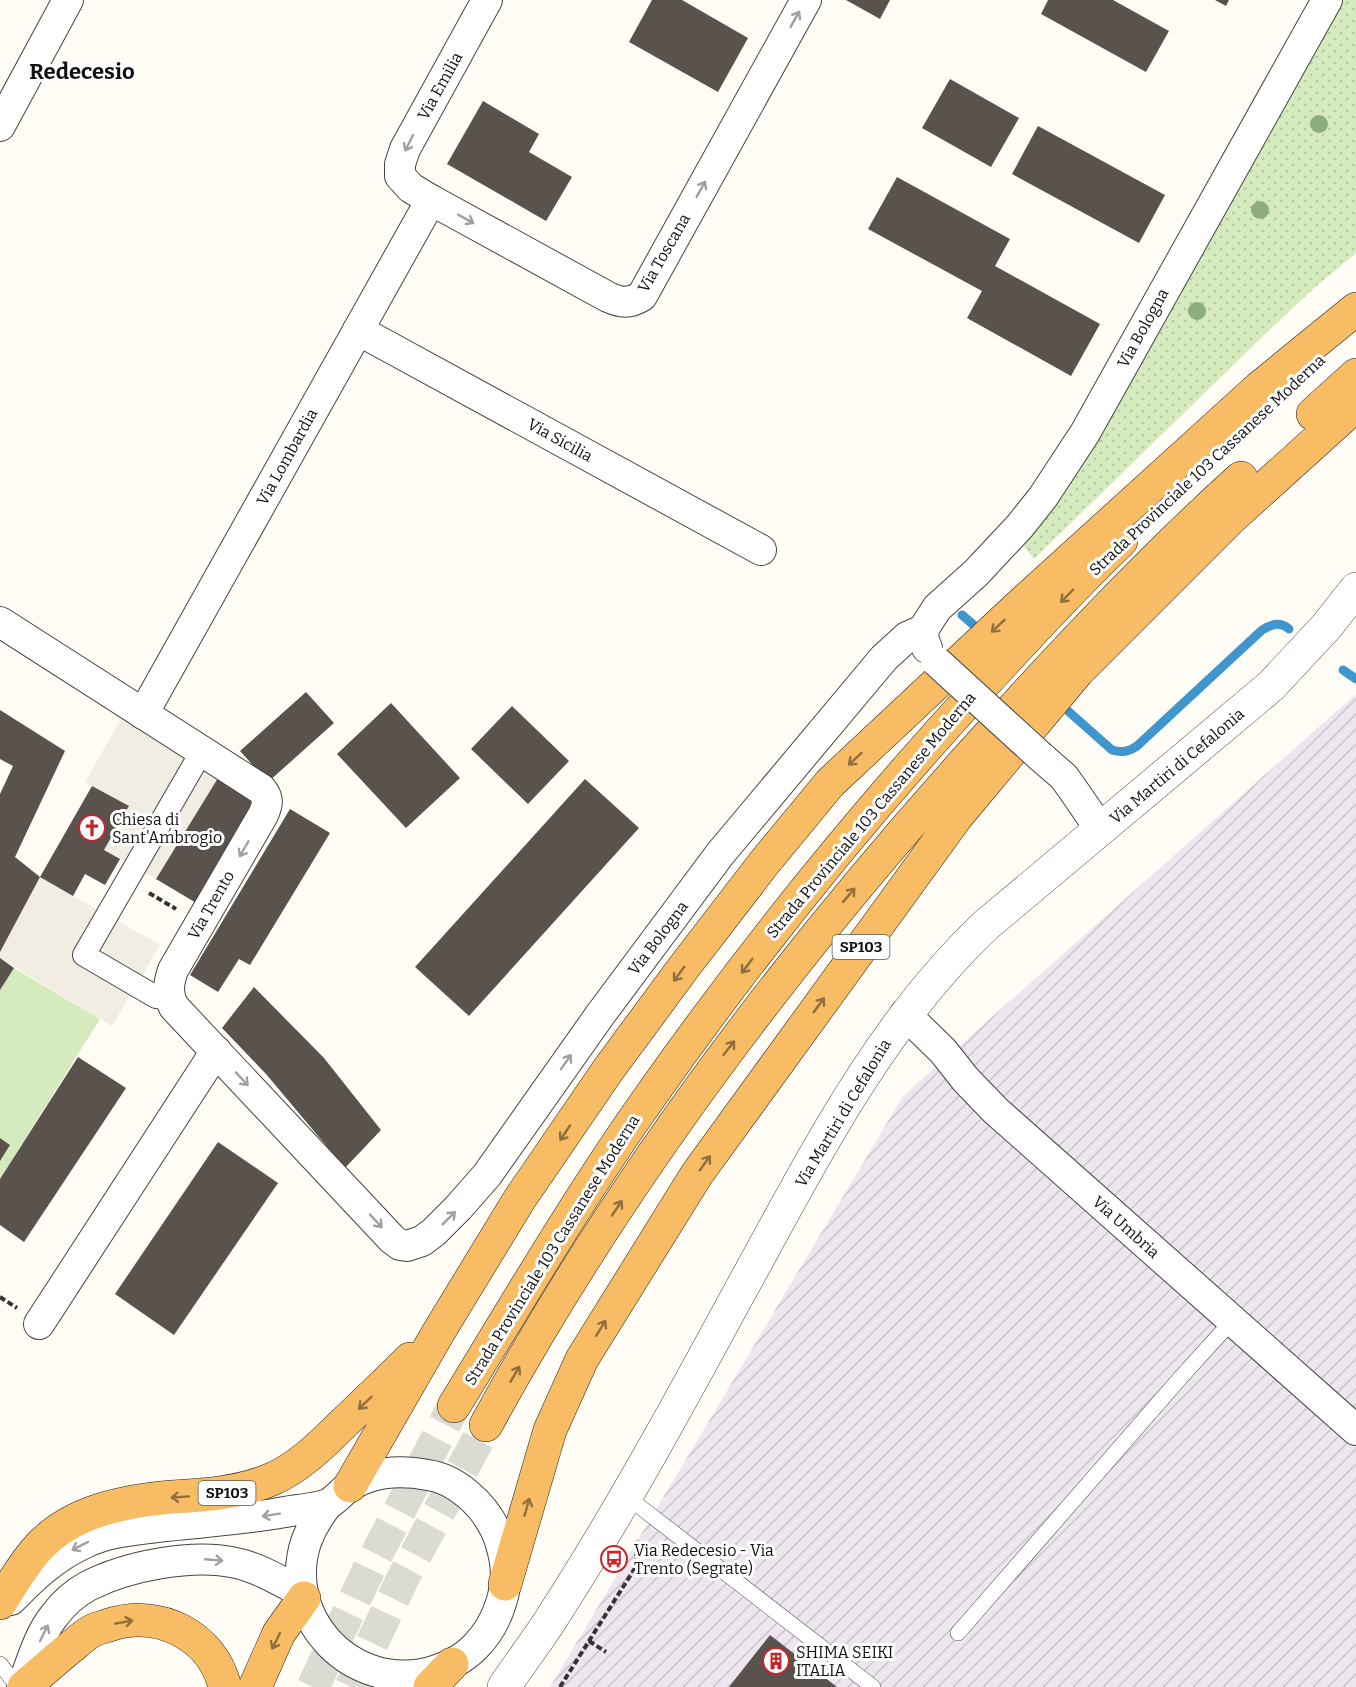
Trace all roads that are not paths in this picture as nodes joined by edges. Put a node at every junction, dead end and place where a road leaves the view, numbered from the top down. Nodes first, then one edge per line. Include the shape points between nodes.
1 (68, 0) edge
2 (487, 0) edge
3 (806, 0) edge
4 (1327, 0) edge
5 (0, 126) edge
6 (400, 176) joint
7 (431, 200) junction
8 (1356, 309) edge
9 (1356, 328) edge
10 (358, 330) junction
11 (1356, 375) edge
12 (1356, 405) edge
13 (761, 550) dead end
14 (1356, 589) edge
15 (0, 622) edge
16 (923, 630) junction
17 (143, 714) junction
18 (201, 751) junction
19 (1100, 829) junction
20 (169, 998) junction
21 (905, 1014) junction
22 (216, 1051) junction
23 (1232, 1321) junction
24 (39, 1324) dead end
25 (438, 1333) junction
26 (454, 1406) tunnel mouth
27 (486, 1425) tunnel mouth
28 (1356, 1430) edge
29 (339, 1495) junction
30 (626, 1496) junction
31 (505, 1584) junction
32 (303, 1595) junction
33 (0, 1603) edge
34 (0, 1614) edge
35 (958, 1633) dead end
36 (0, 1664) edge
37 (441, 1676) edge
38 (21, 1687) edge
39 (225, 1687) edge
40 (255, 1687) edge
41 (504, 1687) edge
42 (873, 1687) edge

1 - 5 street
2 -> 6 street, Via Emilia via 405,149
7 -> 3 street, Via Toscana via 617,302 634,301 642,296
4 - 16 street, Via Bologna via 1070,456 1020,526 937,608
6 - 7 street, Via Toscana
7 - 10 street, Via Lombardia
8 -> 25 highway, SP103 via 1250,396 830,783 764,863 608,1070 519,1200
9 -> 26 highway, Strada Provinciale 103 Cassanese Moderna via 1106,556 930,742 832,857 641,1110 560,1232
10 - 13 street, Via Sicilia
10 - 17 street, Via Lombardia
27 -> 11 highway, Strada Provinciale 103 Cassanese Moderna / SP103 via 552,1310 663,1139 817,934 1062,653 1199,516
31 -> 12 highway, SP103 via 550,1430 582,1359 696,1174 957,816 1078,671 1230,519
14 - 19 street, Via Martiri di Cefalonia via 1271,686
15 - 17 street, Via Trento
16 - 19 street, bridge via 928,652 936,661 1064,777
22 -> 16 street, Via Bologna via 392,1239 407,1246 422,1241 487,1175 720,854 884,658 907,637
17 - 18 street, Via Trento
18 -> 20 street, Via Trento via 261,789 267,806 173,970 167,990
18 - 20 street via 84,955 156,997
19 - 21 street, Via Martiri di Cefalonia via 963,947
20 - 22 street
21 - 23 street, Via Umbria via 996,1111
21 - 30 street, Via Martiri di Cefalonia via 866,1069 803,1177
22 - 24 street
23 - 28 street, Via Umbria
23 - 35 lane
25 - 29 highway, SP103
25 -> 33 highway, SP103 via 291,1470 225,1494 132,1502 74,1520 39,1547
29 - 31 street via 375,1475 404,1471 432,1475 458,1486 479,1505 495,1528 504,1556
29 - 32 street via 317,1518 306,1542 301,1569
29 -> 34 street via 259,1516 160,1527 86,1542 58,1557
30 - 41 street, Via Martiri di Cefalonia via 552,1618
30 - 42 lane
31 - 37 street via 491,1627 474,1648
32 - 37 street via 308,1613 322,1636 356,1665 382,1674 408,1676 435,1671
38 -> 32 street via 52,1617 74,1595 133,1570 207,1559 247,1566
32 -> 40 highway via 279,1633
36 - 38 lane
38 -> 39 highway via 92,1631 142,1619 166,1623 197,1641 213,1660

